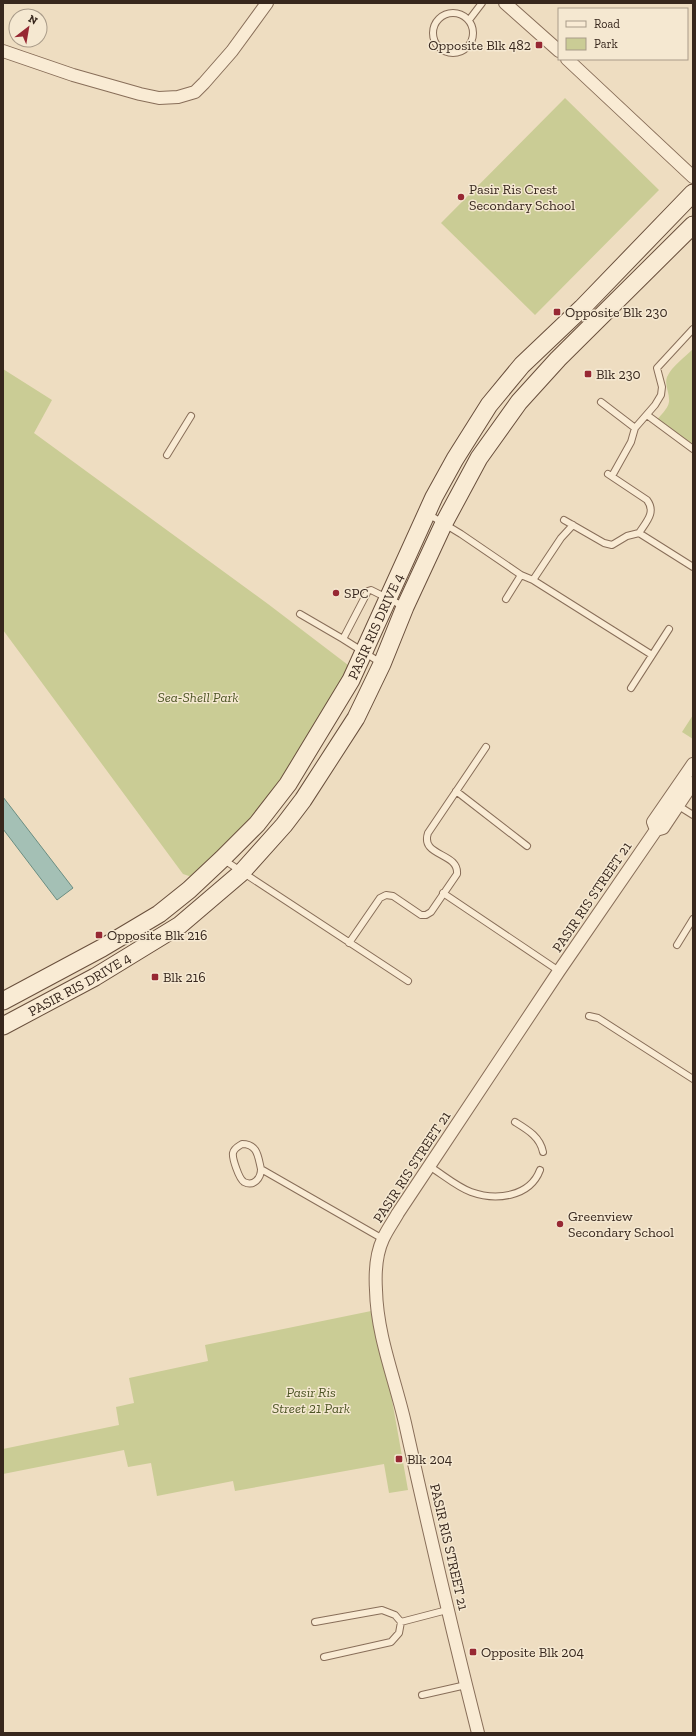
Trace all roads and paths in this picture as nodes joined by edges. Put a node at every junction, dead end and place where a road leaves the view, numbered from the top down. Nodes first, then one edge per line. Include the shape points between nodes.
1 (267, 3) edge
2 (482, 3) edge
3 (505, 3) edge
4 (469, 20) junction
5 (558, 50) edge
6 (3, 51) edge
7 (568, 60) edge
8 (693, 177) edge
9 (693, 193) edge
10 (693, 225) edge
11 (693, 329) edge
12 (601, 402) dead end
13 (647, 415) junction
14 (191, 416) dead end
15 (635, 428) junction
16 (693, 449) edge
17 (167, 455) dead end
18 (426, 514) junction
19 (564, 520) dead end
20 (444, 523) junction
21 (573, 525) junction
22 (639, 533) junction
23 (693, 567) edge
24 (521, 575) junction
25 (533, 580) junction
26 (387, 598) junction
27 (506, 599) dead end
28 (406, 607) junction
29 (300, 614) dead end
30 (669, 629) dead end
31 (343, 638) junction
32 (364, 653) junction
33 (652, 655) junction
34 (382, 664) junction
35 (631, 688) dead end
36 (486, 746) dead end
37 (693, 764) edge
38 (693, 783) edge
39 (456, 791) junction
40 (673, 802) junction
41 (693, 814) edge
42 (527, 846) dead end
43 (222, 860) junction
44 (241, 873) junction
45 (443, 893) junction
46 (693, 918) edge
47 (349, 943) junction
48 (677, 945) dead end
49 (559, 971) junction
50 (408, 981) dead end
51 (3, 1001) edge
52 (589, 1016) dead end
53 (4, 1023) edge
54 (693, 1079) edge
55 (515, 1122) dead end
56 (543, 1152) dead end
57 (429, 1166) junction
58 (261, 1169) junction
59 (540, 1170) dead end
60 (383, 1239) junction
61 (447, 1610) junction
62 (315, 1622) dead end
63 (401, 1622) junction
64 (324, 1657) dead end
65 (466, 1685) junction
66 (422, 1695) dead end
67 (478, 1733) edge

1 - 6 street via 232,51 204,83 194,92 178,97 159,98 140,94
2 - 4 lane
3 - 5 street
4 - 4 lane via 473,28 473,37 469,45 454,53 445,51 438,45 434,37 434,28 444,15 453,13
7 - 8 street
9 - 18 street, PASIR RIS DRIVE 4 via 582,308 522,365 489,405 455,459
10 - 20 street, PASIR RIS DRIVE 4 via 558,359 519,402 479,458
11 - 13 lane via 657,368 662,387 661,395
12 - 15 lane
13 - 15 lane
13 - 16 lane
14 - 17 lane
15 - 22 lane via 631,442 610,475 650,504 651,514
18 - 20 lane
18 - 26 street, PASIR RIS DRIVE 4
19 - 21 lane
20 - 24 lane
20 - 28 street, PASIR RIS DRIVE 4
21 - 22 lane via 612,545 626,536
21 - 25 lane via 561,538
22 - 23 lane
24 - 25 lane
24 - 27 lane
25 - 33 lane
26 - 28 lane
26 - 31 lane via 368,591
26 - 32 street, PASIR RIS DRIVE 4
28 - 34 street, PASIR RIS DRIVE 4
29 - 31 lane
30 - 33 lane
31 - 32 lane
32 - 34 lane
32 - 43 street, PASIR RIS DRIVE 4 via 339,701 288,784 257,824
33 - 35 lane
34 - 44 street, PASIR RIS DRIVE 4 via 356,718 307,794
36 - 39 lane
37 - 40 street, PASIR RIS STREET 21
38 - 40 street, PASIR RIS STREET 21
39 - 42 lane
39 - 45 lane via 426,840 428,846 454,863 457,869 457,874
40 - 41 lane
40 - 49 street, PASIR RIS STREET 21 via 663,828 656,830
43 - 44 lane
43 - 51 street, PASIR RIS DRIVE 4 via 159,914
44 - 47 lane
44 - 53 street, PASIR RIS DRIVE 4 via 180,925 95,977
45 - 47 lane via 431,912 426,915 421,915 393,896 386,895 380,898
45 - 49 lane
46 - 48 lane
47 - 50 lane
49 - 57 street, PASIR RIS STREET 21
52 - 54 lane via 598,1018
55 - 56 lane via 534,1135 541,1143
57 - 59 lane via 470,1192 494,1196 522,1192 538,1177
57 - 60 street, PASIR RIS STREET 21
58 - 58 lane via 259,1179 250,1183 244,1182 239,1175 234,1150 242,1144 253,1147
58 - 60 lane
60 - 61 street, PASIR RIS STREET 21 via 377,1262 377,1315 404,1420
61 - 63 lane
61 - 65 street, PASIR RIS STREET 21
62 - 63 lane via 382,1610 395,1615
63 - 64 lane via 399,1633 391,1642
65 - 66 lane
65 - 67 street, PASIR RIS STREET 21

